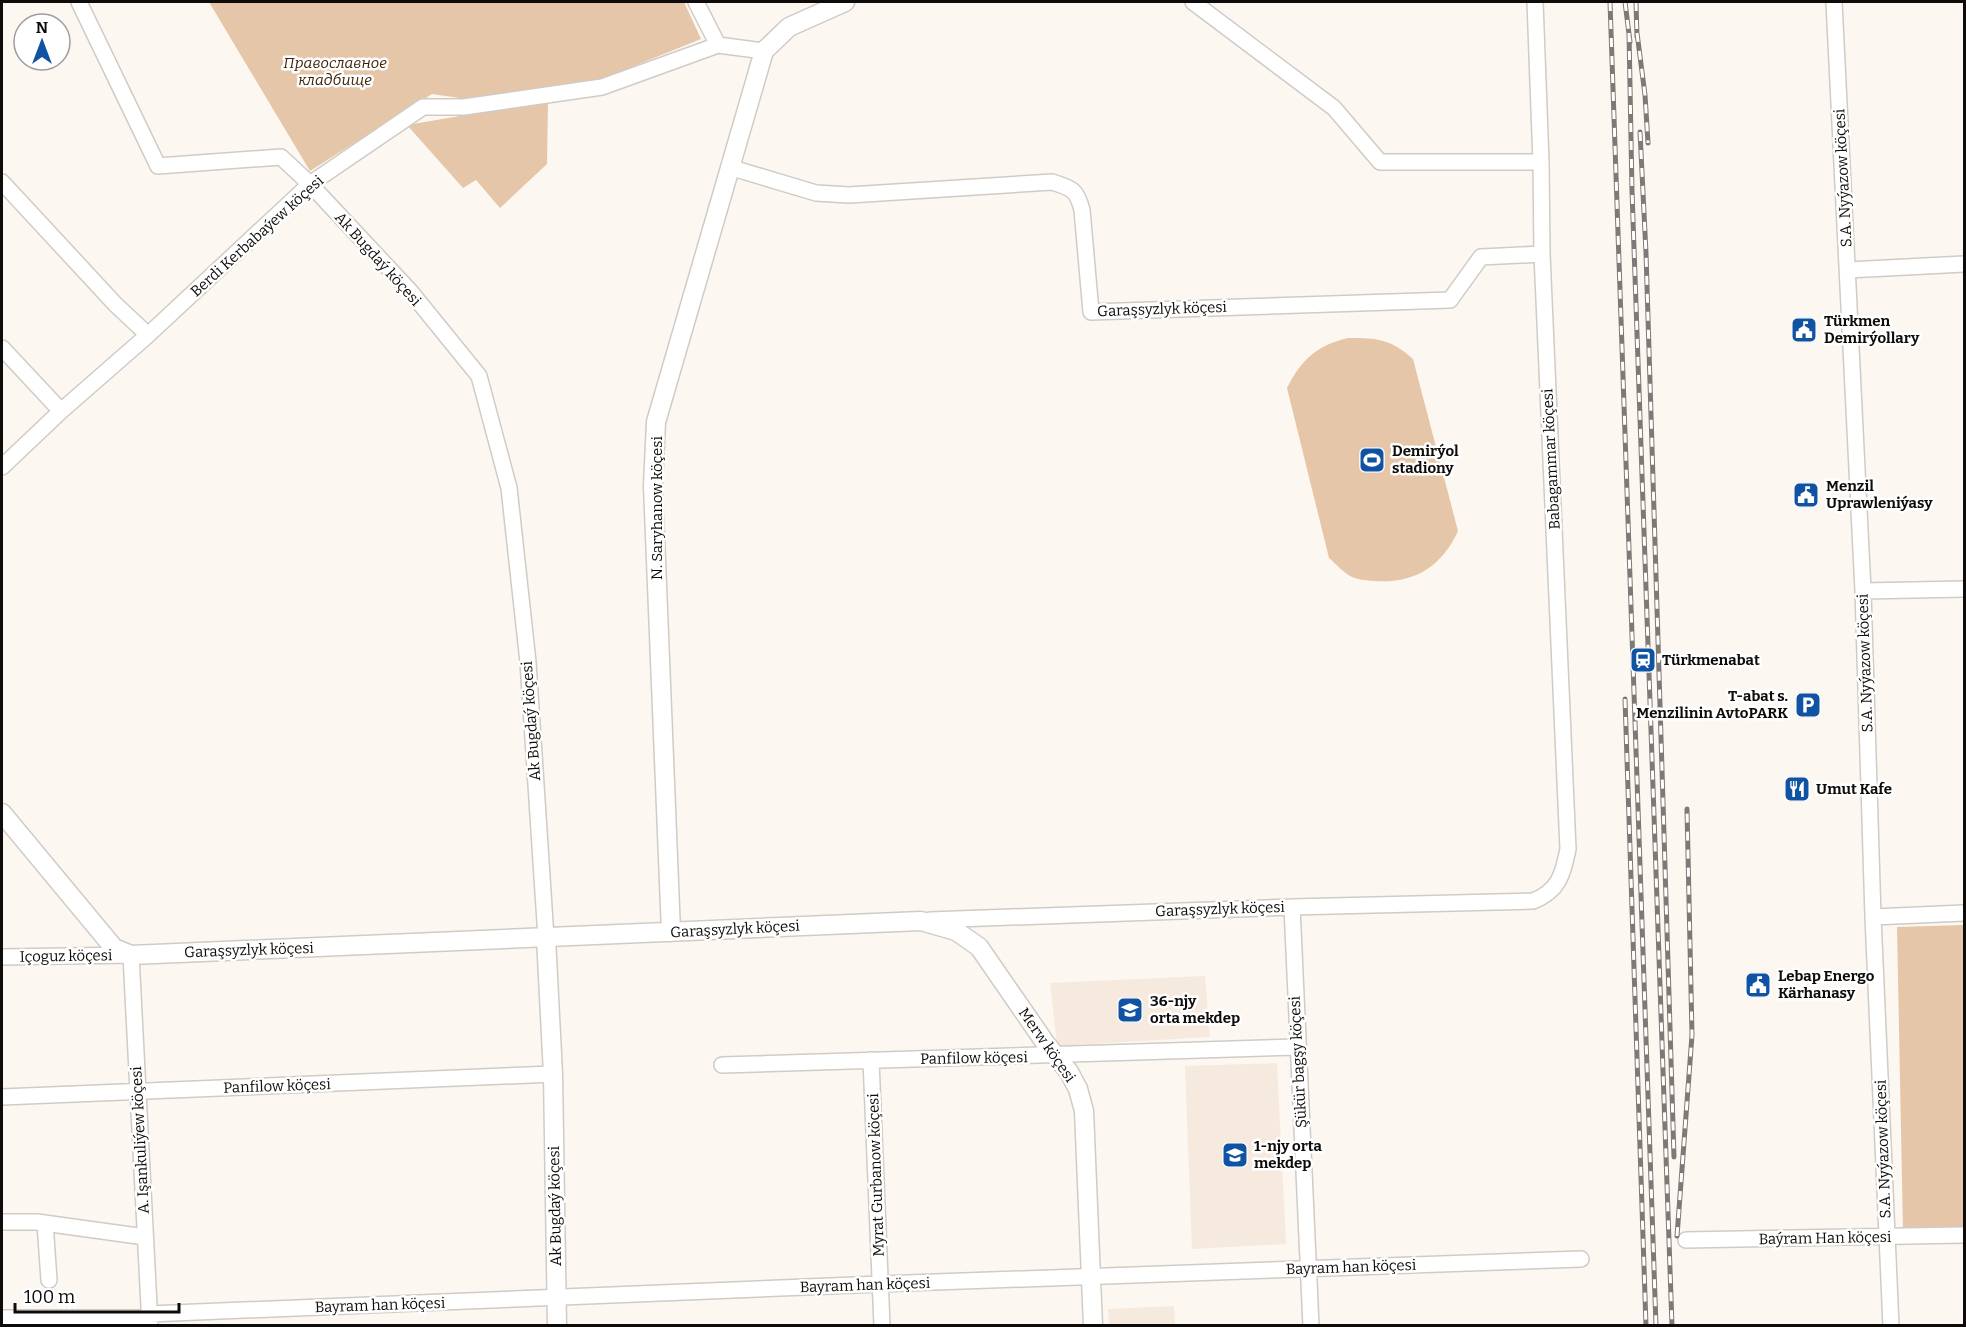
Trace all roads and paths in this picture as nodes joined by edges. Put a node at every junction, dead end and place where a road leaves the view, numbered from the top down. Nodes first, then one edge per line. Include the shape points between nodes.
1 (79, 2) edge
2 (696, 2) edge
3 (845, 2) edge
4 (1193, 2) edge
5 (1535, 2) edge
6 (1834, 2) edge
7 (718, 45) junction
8 (764, 51) junction
9 (1541, 162) junction
10 (729, 167) junction
11 (2, 182) edge
12 (310, 184) junction
13 (1542, 254) junction
14 (1965, 264) edge
15 (1848, 270) junction
16 (148, 335) junction
17 (2, 348) edge
18 (61, 411) junction
19 (2, 467) edge
20 (1965, 589) edge
21 (1863, 591) junction
22 (2, 813) edge
23 (1533, 901) joint
24 (1292, 907) junction
25 (1965, 913) edge
26 (1873, 917) junction
27 (921, 921) junction
28 (671, 932) junction
29 (546, 938) junction
30 (131, 955) junction
31 (2, 957) edge
32 (1297, 1047) junction
33 (1055, 1056) junction
34 (871, 1060) junction
35 (722, 1065) dead end
36 (553, 1074) junction
37 (138, 1092) junction
38 (2, 1097) edge
39 (2, 1222) edge
40 (45, 1223) junction
41 (1965, 1235) edge
42 (145, 1237) junction
43 (1886, 1237) junction
44 (1686, 1240) dead end
45 (1581, 1259) dead end
46 (1308, 1268) junction
47 (1090, 1278) junction
48 (49, 1280) dead end
49 (880, 1284) junction
50 (556, 1297) junction
51 (2, 1318) edge
52 (150, 1319) edge
53 (40, 1321) edge
54 (557, 1326) edge
55 (882, 1326) edge
56 (1093, 1326) edge
57 (1311, 1326) edge
58 (1891, 1326) edge

1 - 12 street, Ak Bugdaý köçesi via 158,166 281,157
2 - 7 street
3 - 8 main road, N. Saryhanow köçesi via 789,27
4 - 9 street via 1334,108 1380,162
5 - 9 street, Babagammar köçesi
6 - 15 street, S.A. Nyýazow köçesi
7 - 8 street, Berdi Kerbabaýew köçesi
7 - 12 street, Berdi Kerbabaýew köçesi via 602,87 464,107 423,107
8 - 10 main road, N. Saryhanow köçesi
9 - 13 street, Babagammar köçesi
10 - 13 street, Garaşsyzlyk köçesi via 816,193 1052,182 1068,187 1078,196 1082,210 1091,312 1450,300 1481,257
10 - 28 main road, N. Saryhanow köçesi via 656,422 653,486
11 - 16 street
12 - 16 street, Berdi Kerbabaýew köçesi
12 - 29 street, Ak Bugdaý köçesi via 410,291 479,376 509,488 528,662
13 - 23 street, Babagammar köçesi via 1568,849 1563,874 1556,885
14 - 15 street
15 - 21 street, S.A. Nyýazow köçesi
16 - 18 street, Berdi Kerbabaýew köçesi
17 - 18 street
18 - 19 street, Berdi Kerbabaýew köçesi
20 - 21 street
21 - 26 street, S.A. Nyýazow köçesi
22 - 30 main road via 114,948
23 - 24 street, Garaşsyzlyk köçesi
24 - 27 street, Garaşsyzlyk köçesi
24 - 32 street, Şükür bagşy köçesi
25 - 26 street
26 - 43 street, S.A. Nyýazow köçesi
27 - 28 main road, Garaşsyzlyk köçesi
27 - 33 main road, Merw köçesi via 956,931 979,947
28 - 29 main road, Garaşsyzlyk köçesi
29 - 30 main road, Garaşsyzlyk köçesi
29 - 36 main road, Ak Bugdaý köçesi
30 - 31 street, Içoguz köçesi
30 - 37 street, A. Işankuliýew köçesi
32 - 33 street, Panfilow köçesi
32 - 46 street, Şükür bagşy köçesi
33 - 34 street, Panfilow köçesi
33 - 47 main road, Merw köçesi via 1078,1089 1084,1111
34 - 35 street, Panfilow köçesi
34 - 49 street, Myrat Gurbanow köçesi
36 - 37 street, Panfilow köçesi
36 - 50 main road, Ak Bugdaý köçesi
37 - 38 street, Panfilow köçesi
37 - 42 street, A. Işankuliýew köçesi
39 - 40 street
40 - 42 street
40 - 48 street
41 - 43 street, Baýram Han köçesi
42 - 52 street, A. Işankuliýew köçesi
43 - 44 street, Baýram Han köçesi
43 - 58 street, S.A. Nyýazow köçesi
45 - 46 street, Bayram han köçesi
46 - 47 street, Bayram han köçesi
46 - 57 street, Şükür bagşy köçesi
47 - 49 street, Bayram han köçesi
47 - 56 main road, Merw köçesi
49 - 50 street, Bayram han köçesi
49 - 55 street, Myrat Gurbanow köçesi
50 - 52 street, Bayram han köçesi
50 - 54 main road, Ak Bugdaý köçesi
51 - 53 street, Bayram han köçesi
52 - 53 street, Bayram han köçesi

